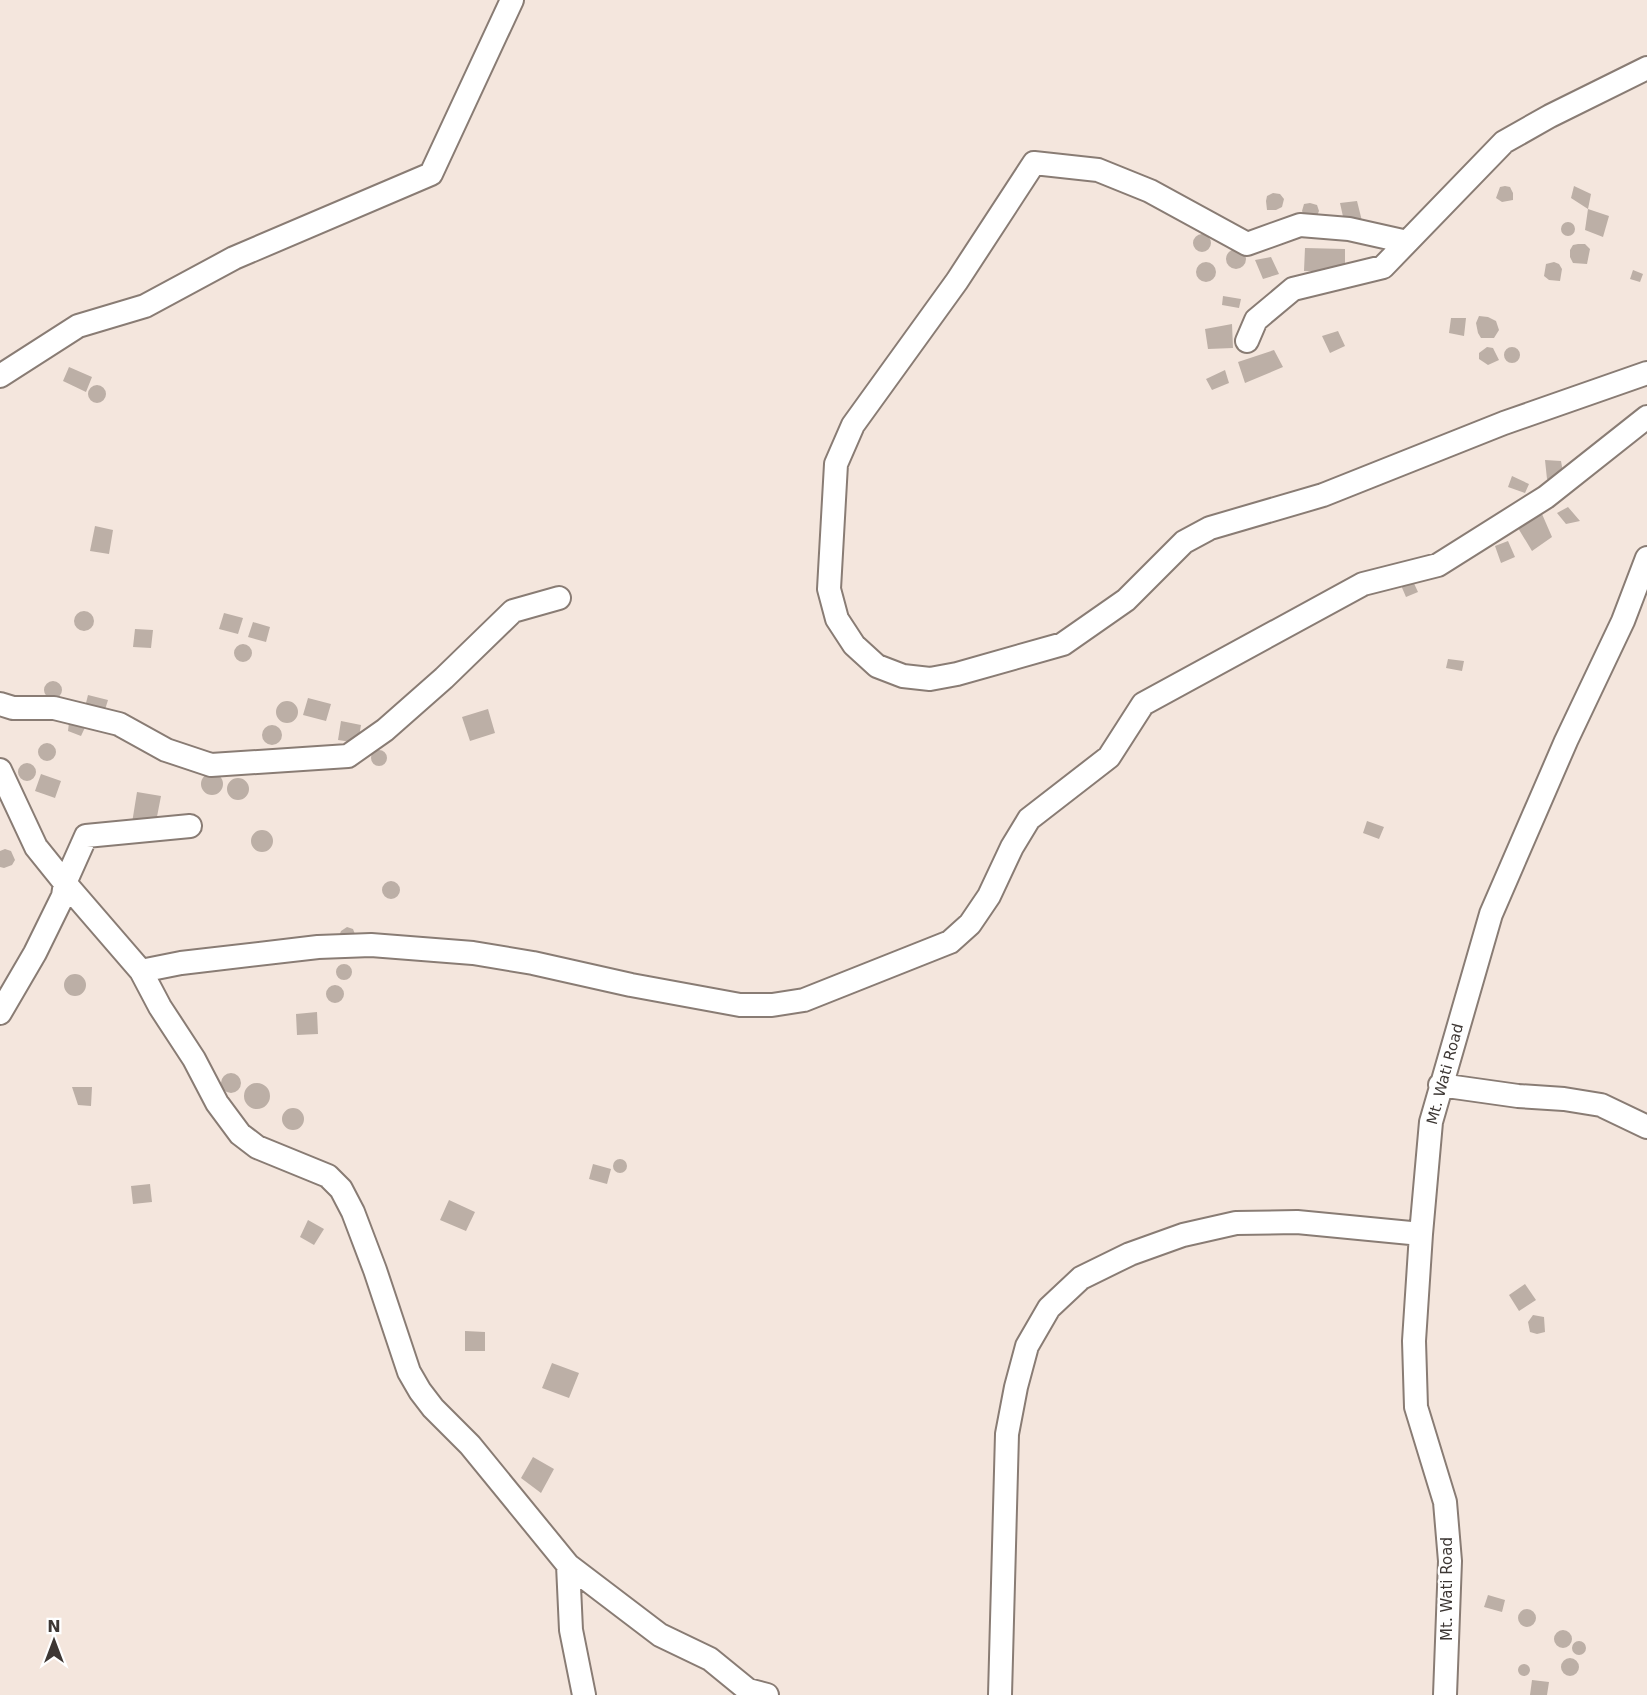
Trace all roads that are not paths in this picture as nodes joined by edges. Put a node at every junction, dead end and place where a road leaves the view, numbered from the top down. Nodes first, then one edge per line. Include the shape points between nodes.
1 (512, 0) edge
2 (1647, 68) edge
3 (1407, 242) junction
4 (1247, 341) dead end
5 (1647, 373) edge
6 (0, 376) edge
7 (1647, 417) edge
8 (1647, 558) edge
9 (559, 598) dead end
10 (0, 704) edge
11 (0, 770) edge
12 (190, 826) dead end
13 (65, 883) junction
14 (141, 971) junction
15 (0, 1013) edge
16 (1440, 1085) junction
17 (1647, 1126) edge
18 (1420, 1234) junction
19 (568, 1565) junction
20 (584, 1695) edge
21 (767, 1695) edge
22 (1000, 1695) edge
23 (1445, 1695) edge

1 - 6 street via 431,174 234,258 145,306 78,326
2 - 3 street via 1504,142
3 - 4 street via 1383,267 1293,289 1256,320
3 - 5 street via 1349,229 1300,225 1247,244 1150,191 1098,170 1034,163 957,281 853,425 836,464 829,589 837,619 854,645 877,666 903,676 930,679 1063,644 1126,600 1184,542 1210,528 1323,495 1504,423
7 - 14 street via 1546,497 1438,565 1363,584 1143,704 1109,757 1029,819 989,896 970,924 950,942 804,1000 740,1005 473,953 371,945 318,947
8 - 16 street, Mt. Wati Road via 1623,621 1491,914
9 - 10 street via 513,611 385,730 348,756 211,765 166,750 119,724 54,708 13,708
11 - 13 street via 36,847
12 - 13 street via 86,836
13 - 14 street
13 - 15 street via 63,896 35,953
14 - 19 street via 240,1134 257,1147 328,1176 341,1189 368,1250 409,1372 420,1391 470,1445
16 - 17 street via 1601,1106
16 - 18 street, Mt. Wati Road via 1431,1122
18 - 22 street via 1297,1222 1236,1223 1183,1235 1130,1254 1081,1278 1049,1308 1027,1346 1007,1434
18 - 23 street, Mt. Wati Road via 1414,1341 1416,1407 1445,1502 1450,1561
19 - 20 street via 571,1630
19 - 21 street via 660,1635 710,1659 748,1690

